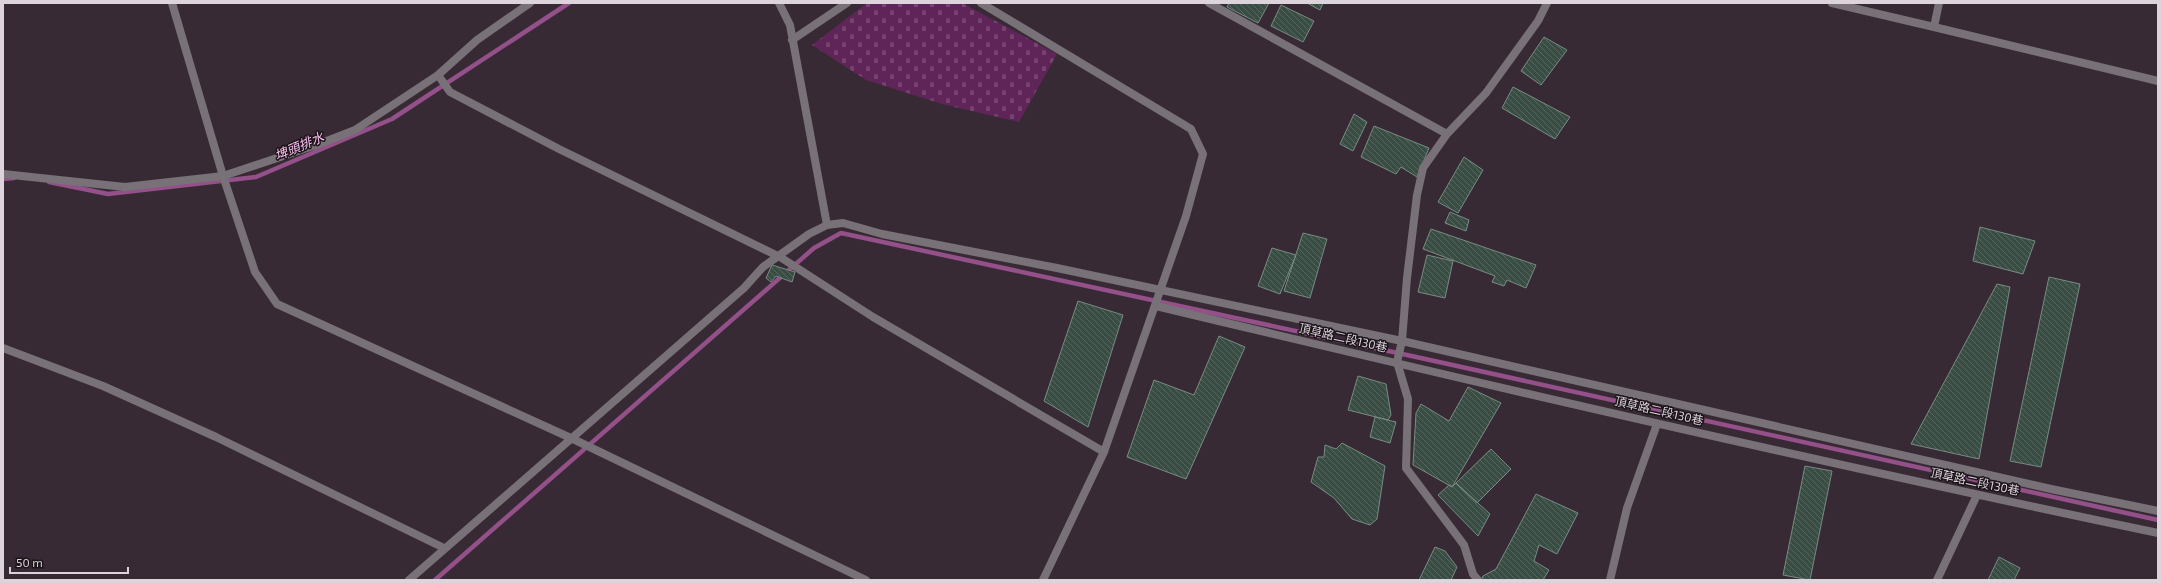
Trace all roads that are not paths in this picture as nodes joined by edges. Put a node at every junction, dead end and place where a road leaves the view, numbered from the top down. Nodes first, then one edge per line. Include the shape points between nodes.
1 (172, 3) edge
2 (530, 3) edge
3 (779, 3) edge
4 (847, 3) edge
5 (981, 3) edge
6 (1209, 3) edge
7 (1546, 3) edge
8 (1832, 3) edge
9 (1939, 3) edge
10 (1934, 27) junction
11 (792, 40) junction
12 (438, 75) junction
13 (2158, 81) edge
14 (1447, 134) junction
15 (3, 174) edge
16 (223, 176) junction
17 (827, 224) junction
18 (780, 257) junction
19 (1160, 292) junction
20 (1156, 306) junction
21 (1402, 341) junction
22 (3, 348) edge
23 (1397, 362) junction
24 (1657, 424) junction
25 (573, 439) junction
26 (1104, 452) junction
27 (1977, 495) junction
28 (2158, 511) edge
29 (2158, 533) edge
30 (444, 548) junction
31 (409, 580) edge
32 (866, 580) edge
33 (1043, 580) edge
34 (1478, 580) edge
35 (1610, 580) edge
36 (1937, 580) edge

1 - 16 street
2 - 12 street via 476,40
3 - 11 street via 790,25
4 - 11 street
5 - 19 street via 1191,129 1203,154 1186,216
6 - 14 street
7 - 14 street via 1538,21 1486,93
8 - 10 street
9 - 10 street
10 - 13 street
11 - 17 street
12 - 16 street via 355,130
12 - 18 street via 450,92 559,149
14 - 21 street via 1423,168 1407,278
15 - 16 street via 125,187
16 - 25 street via 255,272 277,304
17 - 18 street via 809,234
17 - 19 street via 843,224
18 - 25 street via 763,267 744,288
18 - 26 street via 873,317
19 - 20 street
19 - 21 street
20 - 23 street, 頂草路二段130巷
20 - 26 street
21 - 23 street
21 - 28 street
22 - 30 street via 103,386 216,437
23 - 24 street, 頂草路二段130巷
23 - 34 street via 1408,399 1406,468 1464,545 1473,574
24 - 27 street, 頂草路二段130巷
24 - 35 street via 1627,508
25 - 30 street
25 - 32 street
26 - 33 street
27 - 29 street, 頂草路二段130巷
27 - 36 street
30 - 31 street

